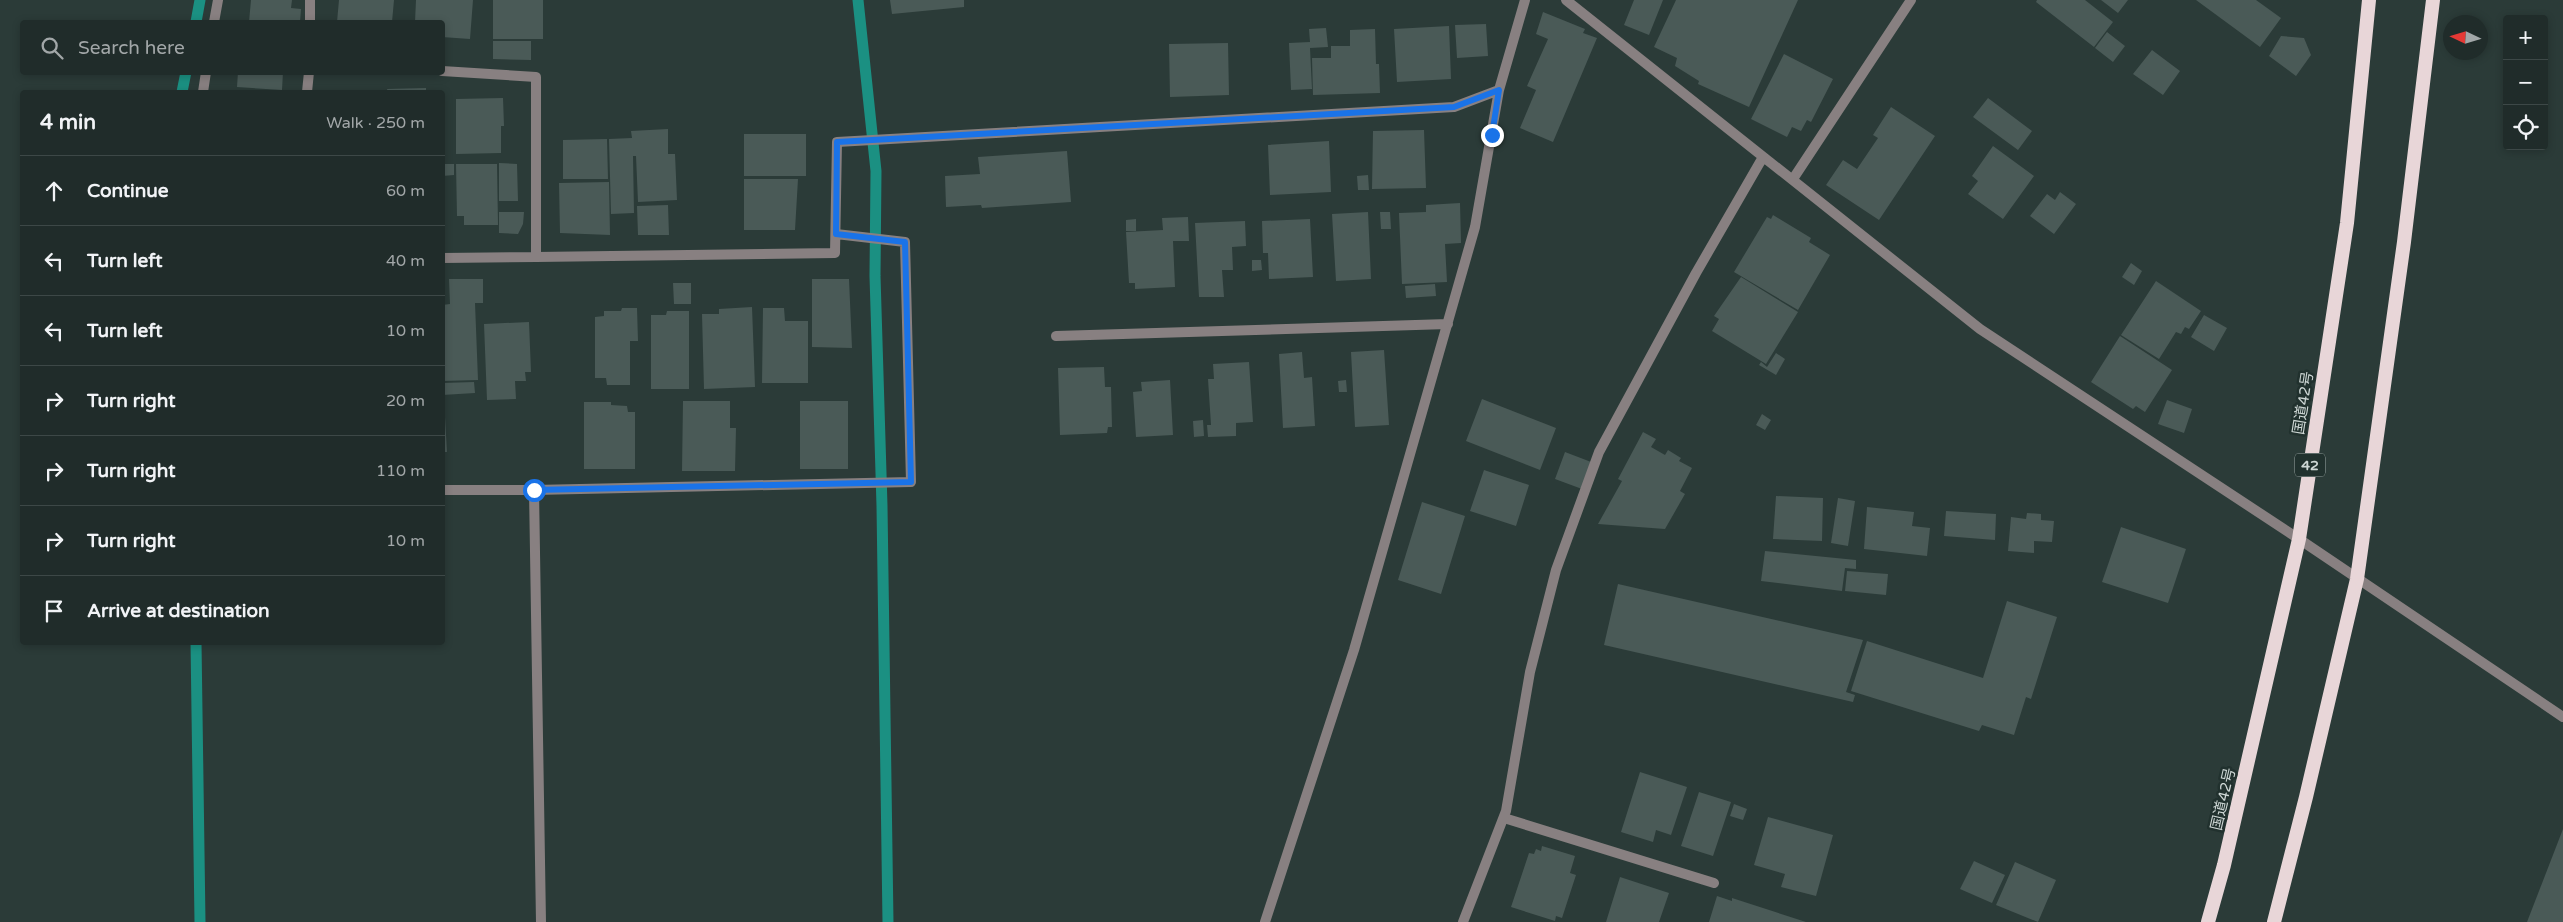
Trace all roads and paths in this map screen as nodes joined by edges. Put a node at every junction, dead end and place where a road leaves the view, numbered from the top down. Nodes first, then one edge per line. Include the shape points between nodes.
1 (218, 0) edge
2 (310, 0) edge
3 (1525, 0) edge
4 (1566, 0) edge
5 (1911, 0) edge
6 (2369, 0) edge
7 (2433, 0) edge
8 (214, 20) edge
9 (310, 20) edge
10 (445, 71) edge
11 (205, 75) edge
12 (309, 75) edge
13 (202, 90) edge
14 (307, 90) edge
15 (1499, 90) junction
16 (1763, 158) junction
17 (1793, 179) junction
18 (836, 234) junction
19 (536, 257) junction
20 (445, 258) edge
21 (1448, 324) junction
22 (1056, 336) dead end
23 (445, 490) edge
24 (534, 490) junction
25 (2299, 539) junction
26 (2357, 579) junction
27 (2563, 716) edge
28 (1504, 818) junction
29 (1714, 883) dead end
30 (542, 922) edge
31 (1265, 922) edge
32 (1464, 922) edge
33 (2208, 922) edge
34 (2274, 922) edge

1 - 8 street
2 - 9 street
3 - 15 street
4 - 16 street
5 - 17 street
6 - 25 highway, 国道42号 / 42 via 2347,223
7 - 26 highway via 2404,242
10 - 19 street via 536,77
11 - 13 street
12 - 14 street
15 - 18 street via 1454,107 837,142
15 - 21 street via 1476,227
16 - 17 street
16 - 28 street via 1599,452 1556,570 1530,672
17 - 25 street via 1980,329
18 - 19 street via 835,252
18 - 24 street via 905,242 911,482
19 - 20 street
21 - 22 street
21 - 31 street via 1354,650
23 - 24 street
24 - 30 street
25 - 26 street
25 - 33 highway, 国道42号 / 42
26 - 27 street
26 - 34 highway
28 - 29 street
28 - 32 street

